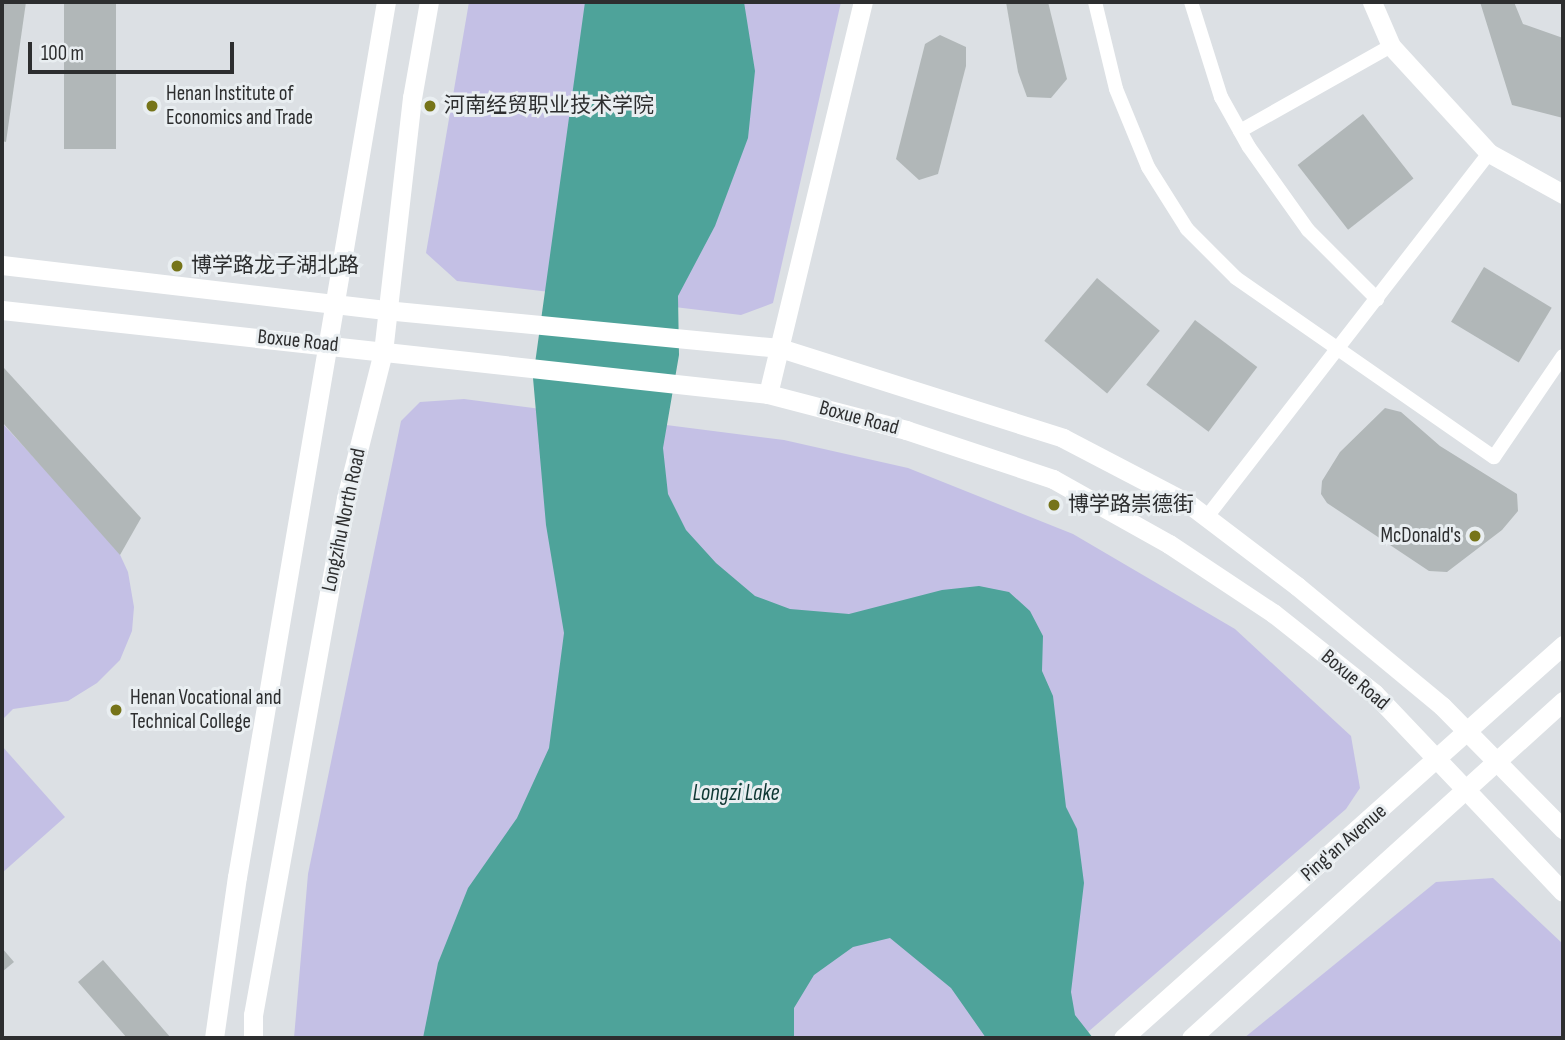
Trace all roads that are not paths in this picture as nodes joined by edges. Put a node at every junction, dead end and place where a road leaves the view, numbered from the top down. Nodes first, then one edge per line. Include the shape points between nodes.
1 (386, 2) edge
2 (429, 2) edge
3 (863, 2) edge
4 (1095, 2) edge
5 (1191, 2) edge
6 (1372, 2) edge
7 (1391, 46) junction
8 (1240, 131) junction
9 (1489, 153) junction
10 (1563, 194) edge
11 (2, 265) edge
12 (1377, 299) junction
13 (332, 300) junction
14 (2, 310) edge
15 (385, 310) junction
16 (325, 344) junction
17 (780, 348) junction
18 (1336, 351) junction
19 (383, 352) junction
20 (1563, 356) edge
21 (768, 394) junction
22 (1206, 517) junction
23 (1563, 645) edge
24 (1563, 701) edge
25 (1469, 732) junction
26 (1439, 759) junction
27 (1498, 762) junction
28 (1467, 790) junction
29 (1563, 829) edge
30 (1563, 892) edge
31 (214, 1038) edge
32 (253, 1038) edge
33 (1123, 1038) edge
34 (1191, 1038) edge

1 - 13 main road, Longzihu North Road
2 - 15 main road, Longzihu North Road
3 - 17 main road
4 - 18 street via 1116,89 1148,167 1187,229 1236,278
5 - 8 street via 1221,97
6 - 7 main road
7 - 8 street
7 - 9 main road
8 - 12 street via 1308,230
9 - 10 main road
9 - 12 street
11 - 13 main road, Boxue Road
12 - 18 street
13 - 15 main road, Boxue Road
13 - 16 main road, Longzihu North Road
14 - 16 main road, Boxue Road
15 - 17 main road, Boxue Road
15 - 19 main road, Longzihu North Road
16 - 19 main road, Boxue Road
16 - 31 main road, Longzihu North Road
17 - 21 main road
17 - 22 main road, Boxue Road via 1063,438
18 - 20 street via 1494,457
18 - 22 street
19 - 21 main road, Boxue Road
19 - 32 main road, Longzihu North Road via 346,498 253,1015
21 - 26 main road, Boxue Road via 906,430 1053,479 1169,544 1273,613 1374,693
22 - 25 main road, Boxue Road via 1297,586
23 - 25 main road, Ping'an Avenue
24 - 27 main road, Ping'an Avenue
25 - 26 main road, Ping'an Avenue
25 - 27 main road, Boxue Road
26 - 28 main road, Boxue Road
26 - 33 main road, Ping'an Avenue
27 - 28 main road, Ping'an Avenue
27 - 29 main road, Boxue Road
28 - 30 main road, Boxue Road
28 - 34 main road, Ping'an Avenue

